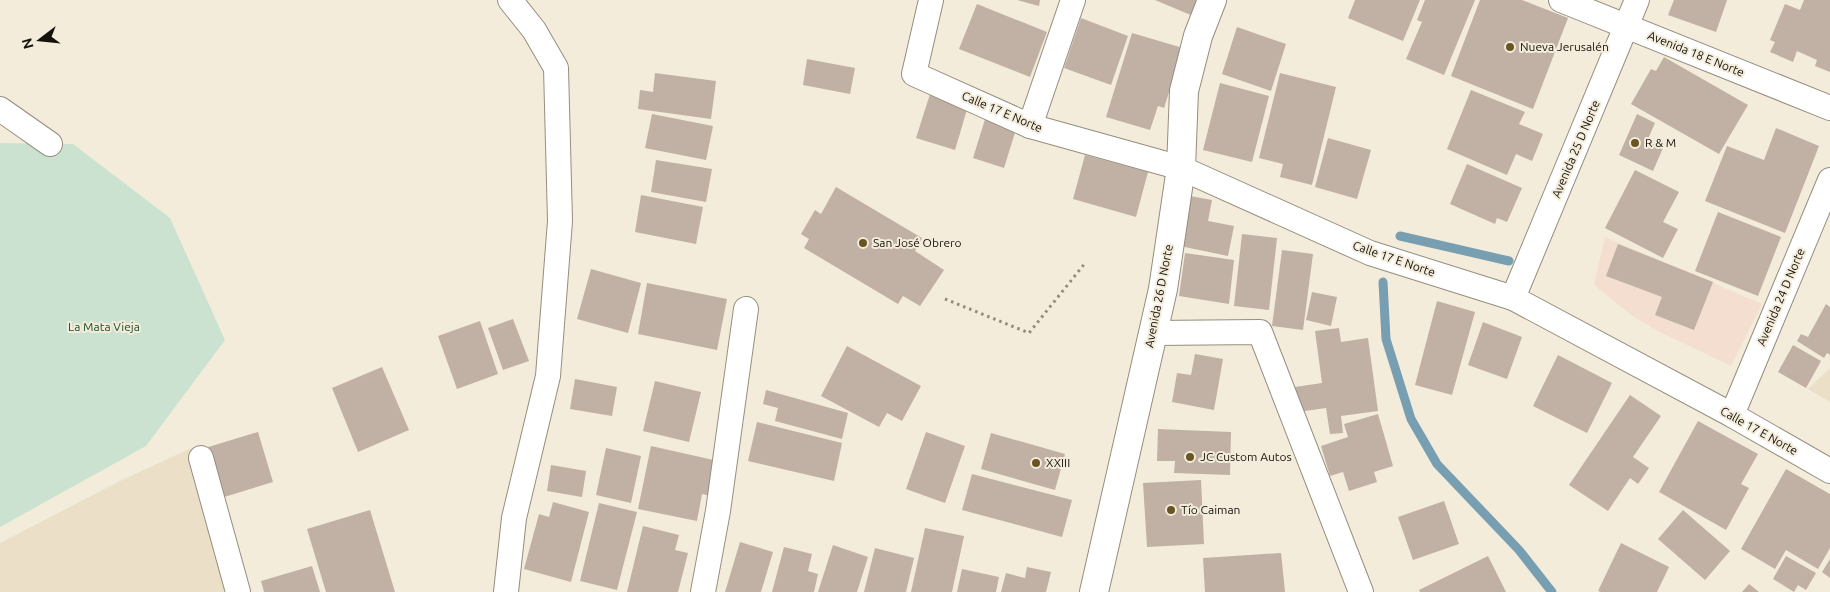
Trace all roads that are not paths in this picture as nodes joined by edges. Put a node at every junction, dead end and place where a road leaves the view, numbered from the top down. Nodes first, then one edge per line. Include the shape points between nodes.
1 (510, 0) edge
2 (931, 0) edge
3 (1073, 0) edge
4 (1212, 0) edge
5 (1561, 0) edge
6 (1638, 0) edge
7 (1628, 26) junction
8 (1830, 108) edge
9 (0, 109) edge
10 (1030, 126) junction
11 (50, 144) dead end
12 (1181, 168) junction
13 (1830, 180) edge
14 (1513, 298) junction
15 (746, 310) dead end
16 (1153, 333) junction
17 (1732, 415) junction
18 (201, 458) dead end
19 (1830, 471) edge
20 (238, 592) edge
21 (506, 592) edge
22 (703, 592) edge
23 (1094, 592) edge
24 (1360, 592) edge

1 - 21 street via 534,30 556,68 560,221 548,376 514,518
2 - 10 street, Calle 17 E Norte via 914,74
3 - 10 street
4 - 12 street, Avenida 26 D Norte via 1198,36 1184,91
5 - 7 street, Avenida 18 E Norte
6 - 7 street, Avenida 25 D Norte
7 - 8 street, Avenida 18 E Norte
7 - 14 street, Avenida 25 D Norte
9 - 11 street
10 - 12 street, Calle 17 E Norte
12 - 14 street, Calle 17 E Norte via 1370,253
12 - 16 street, Avenida 26 D Norte
13 - 17 street, Avenida 24 D Norte
14 - 17 street, Calle 17 E Norte
15 - 22 street via 718,511
16 - 23 street, Avenida 26 D Norte
16 - 24 street via 1260,332
17 - 19 street, Calle 17 E Norte
18 - 20 street

